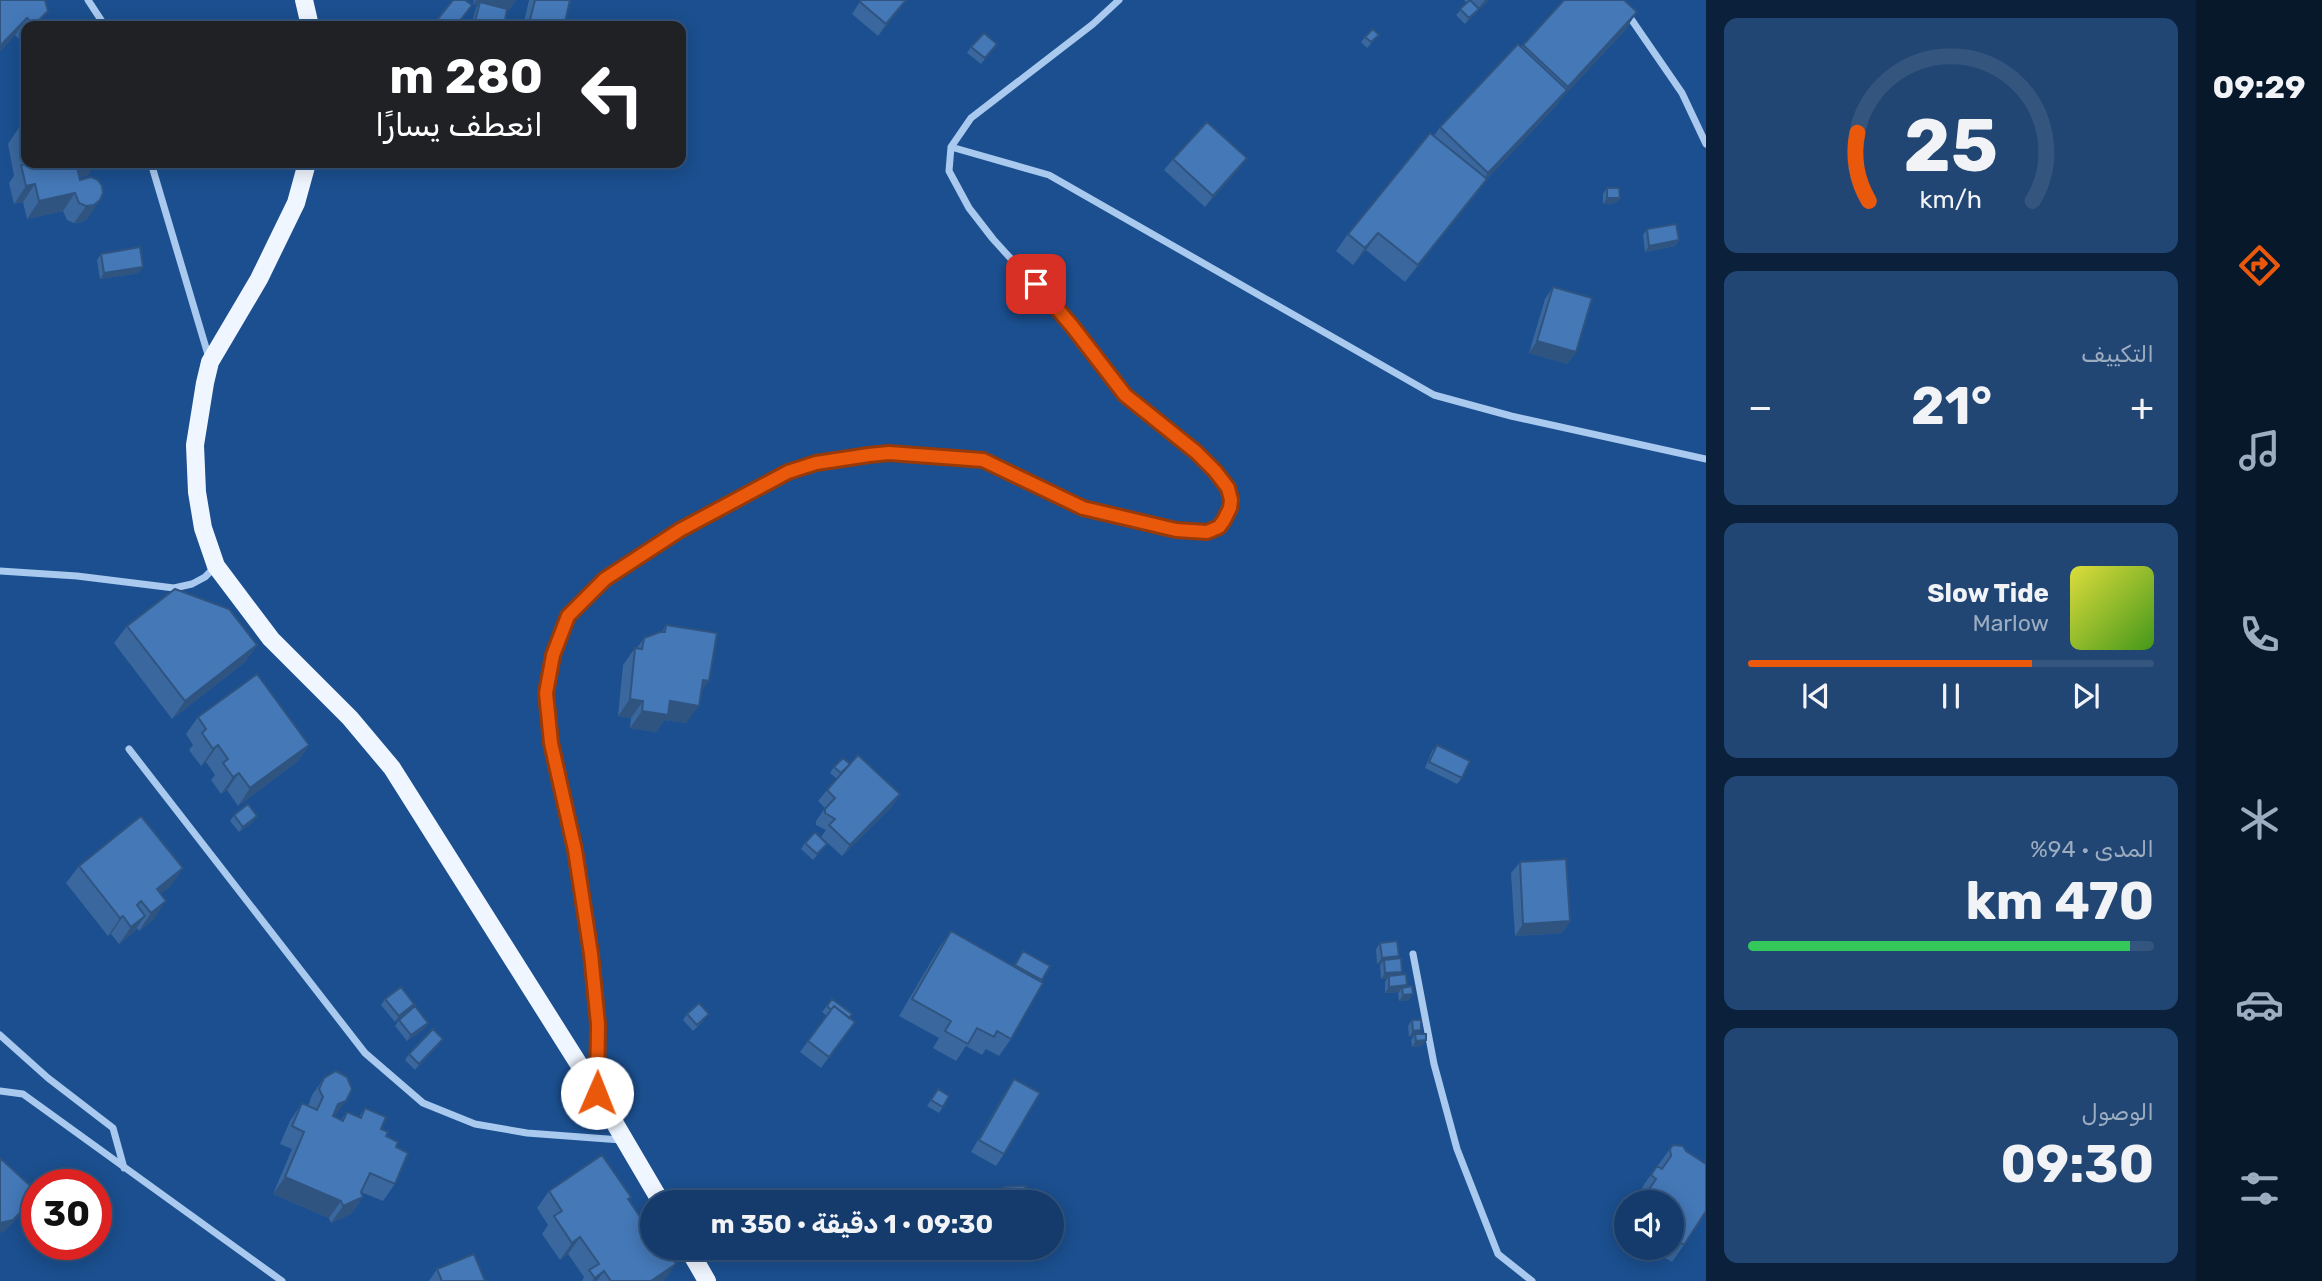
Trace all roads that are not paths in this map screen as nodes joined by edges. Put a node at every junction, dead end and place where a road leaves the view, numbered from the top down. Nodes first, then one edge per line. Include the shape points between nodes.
1 (88, 0) edge
2 (304, 0) edge
3 (1119, 0) edge
4 (1618, 0) edge
5 (102, 21) edge
6 (309, 21) edge
7 (1706, 144) edge
8 (951, 147) junction
9 (152, 168) edge
10 (306, 168) edge
11 (210, 362) junction
12 (1706, 459) edge
13 (216, 566) junction
14 (0, 571) edge
15 (129, 749) dead end
16 (1413, 954) dead end
17 (0, 1035) edge
18 (0, 1091) edge
19 (597, 1093) junction
20 (625, 1140) junction
21 (124, 1168) junction
22 (654, 1190) edge
23 (695, 1260) edge
24 (282, 1281) edge
25 (707, 1281) edge
26 (1532, 1281) edge

1 - 5 street
2 - 6 main road
3 - 8 street via 971,118
4 - 7 street via 1682,93
8 - 12 street via 1049,175 1434,395
8 - 19 street via 949,171 969,208 1072,326 1125,395 1215,471 1228,488 1230,508 1219,527 1190,532 1083,508 983,460 889,453 849,457 788,472 675,534 605,579 568,616 553,655 546,693 551,743 575,850 591,954 598,1024
9 - 11 street
10 - 11 main road via 296,203
11 - 13 main road via 195,445 201,516
13 - 14 street via 192,584 174,588
13 - 19 main road via 271,639 350,718 391,768
15 - 20 street via 365,1053 423,1102 475,1124
16 - 26 street via 1434,1064 1457,1149 1498,1254
17 - 21 street via 113,1129
18 - 21 street via 23,1094
19 - 20 main road
20 - 22 main road
21 - 24 street
23 - 25 main road

